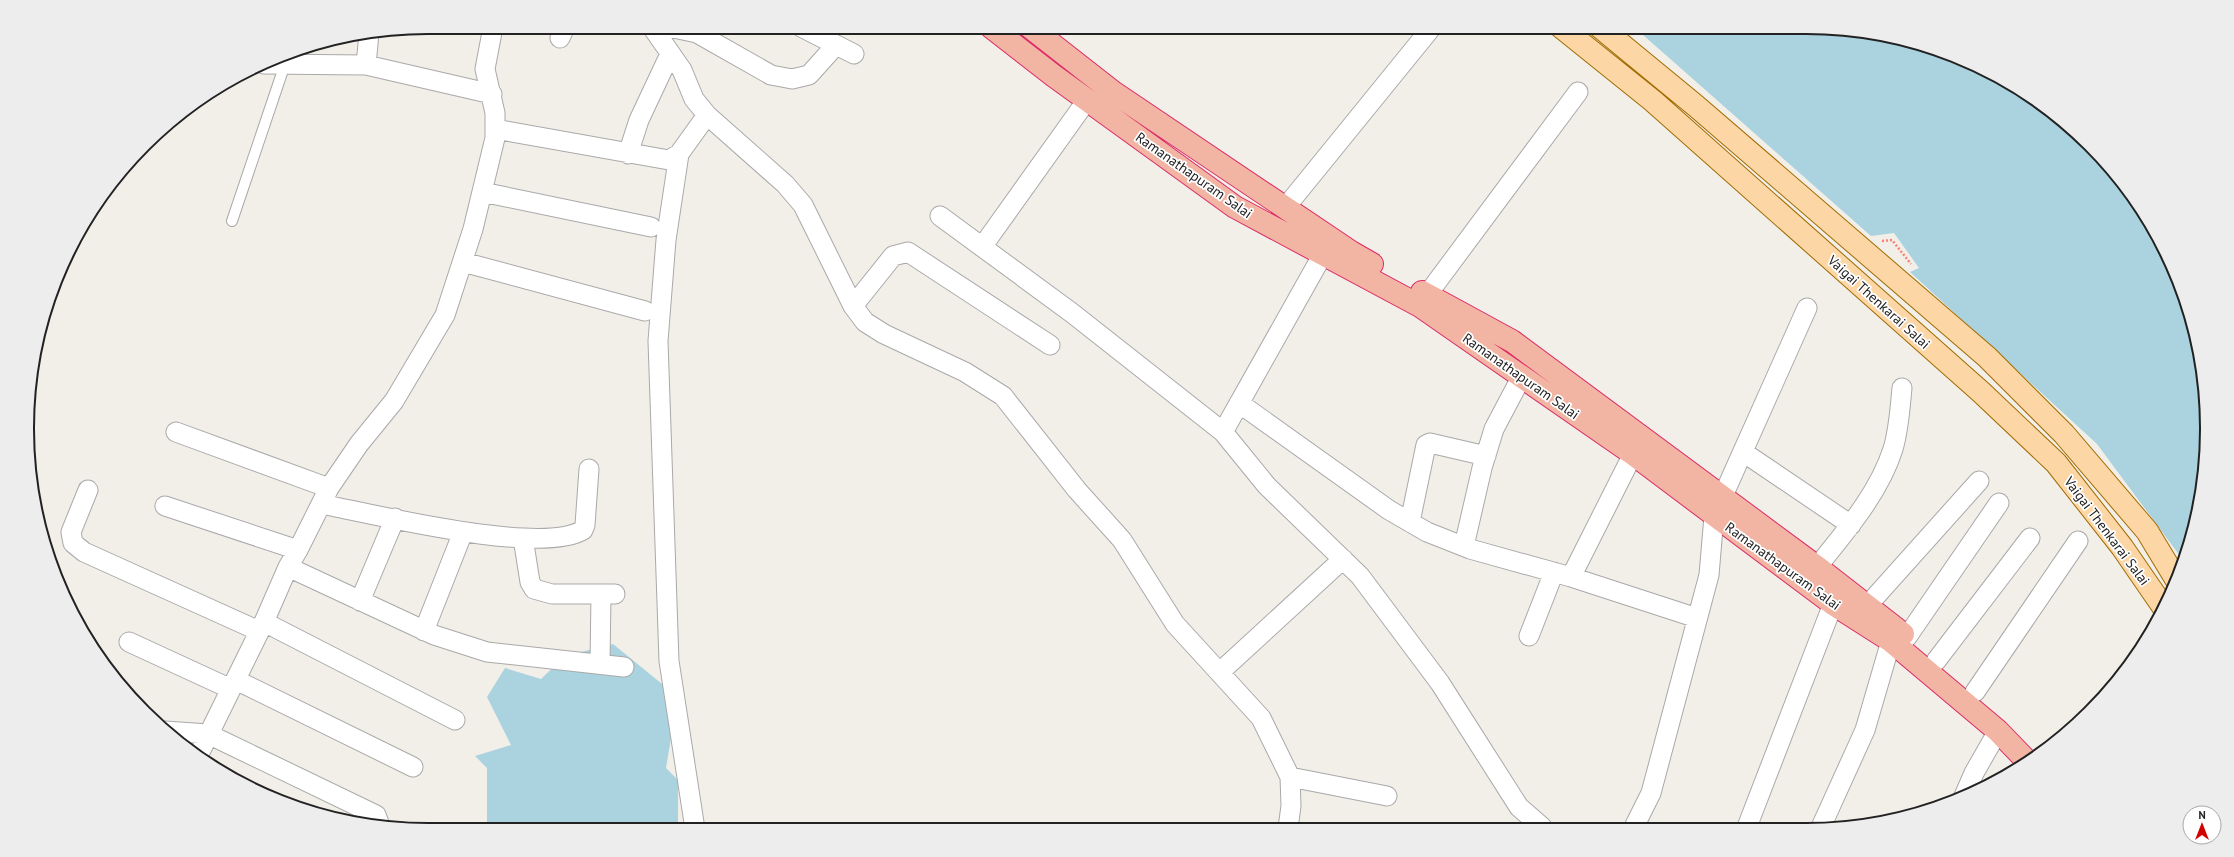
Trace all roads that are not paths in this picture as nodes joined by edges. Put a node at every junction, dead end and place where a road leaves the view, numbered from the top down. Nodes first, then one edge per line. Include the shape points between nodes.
1 (492, 34) edge
2 (657, 34) edge
3 (699, 34) edge
4 (815, 34) edge
5 (1000, 34) edge
6 (1039, 34) edge
7 (1426, 34) edge
8 (1570, 34) edge
9 (1608, 34) edge
10 (368, 39) edge
11 (836, 45) junction
12 (670, 54) junction
13 (854, 54) dead end
14 (278, 64) edge
15 (285, 64) junction
16 (366, 65) junction
17 (1578, 92) dead end
18 (492, 94) junction
19 (1087, 100) junction
20 (707, 115) junction
21 (495, 129) junction
22 (628, 154) junction
23 (679, 154) junction
24 (482, 192) junction
25 (1285, 208) junction
26 (940, 216) dead end
27 (232, 221) dead end
28 (651, 227) dead end
29 (982, 247) junction
30 (1323, 254) junction
31 (463, 262) junction
32 (1427, 295) junction
33 (852, 306) junction
34 (1807, 308) dead end
35 (645, 311) dead end
36 (1050, 345) dead end
37 (1522, 376) junction
38 (1902, 388) dead end
39 (1239, 403) junction
40 (176, 432) dead end
41 (1223, 432) junction
42 (1742, 452) junction
43 (1633, 454) junction
44 (1486, 456) junction
45 (589, 469) dead end
46 (1979, 480) dead end
47 (88, 490) dead end
48 (325, 496) junction
49 (1999, 504) dead end
50 (165, 506) dead end
51 (1718, 506) junction
52 (395, 518) junction
53 (1410, 522) junction
54 (1851, 525) junction
55 (463, 532) junction
56 (523, 538) junction
57 (2030, 538) dead end
58 (2078, 541) dead end
59 (1464, 546) junction
60 (298, 550) junction
61 (1343, 559) junction
62 (288, 567) junction
63 (1817, 567) junction
64 (2173, 572) edge
65 (1562, 574) junction
66 (360, 601) junction
67 (2160, 602) edge
68 (1833, 604) junction
69 (1867, 606) junction
70 (1697, 618) junction
71 (262, 626) junction
72 (424, 631) junction
73 (1529, 636) dead end
74 (1899, 639) junction
75 (129, 642) dead end
76 (1936, 661) junction
77 (600, 664) junction
78 (624, 667) dead end
79 (1220, 672) junction
80 (233, 684) junction
81 (1975, 692) junction
82 (455, 720) dead end
83 (1998, 731) junction
84 (176, 732) edge
85 (208, 734) junction
86 (2034, 750) edge
87 (200, 751) edge
88 (2024, 758) edge
89 (413, 767) dead end
90 (1290, 777) junction
91 (1968, 788) edge
92 (1387, 796) dead end
93 (378, 820) edge
94 (1823, 822) edge
95 (694, 823) edge
96 (1289, 823) edge
97 (1538, 823) edge
98 (1636, 823) edge
99 (1749, 823) edge

1 - 18 street via 485,69
2 - 12 street
3 - 11 street via 771,75 792,79 809,75
4 - 11 street
5 - 19 highway, Ramanathapuram Salai
6 - 25 highway, Ramanathapuram Salai via 1113,92
7 - 25 street
8 - 67 main road, Vaigai Thenkarai Salai via 1654,101 1981,392 2056,463 2122,547
9 - 64 main road, Vaigai Thenkarai Salai via 1702,111 1987,357 2064,434 2147,531
10 - 16 street
11 - 13 street
12 - 20 street via 682,70 694,99
12 - 22 street via 639,120
14 - 15 street
15 - 16 street
15 - 27 lane
16 - 18 street
17 - 32 street
18 - 21 street
19 - 29 street
19 - 30 highway, Ramanathapuram Salai via 1235,207
20 - 23 street
20 - 33 street via 784,184 803,205
21 - 22 street
21 - 24 street
22 - 23 street via 669,160
23 - 95 street via 666,240 658,341 669,661
24 - 28 street
24 - 31 street
25 - 32 highway, Ramanathapuram Salai via 1350,252
26 - 29 street
29 - 41 street via 1072,313
30 - 37 highway, Ramanathapuram Salai via 1420,306
30 - 39 street
31 - 35 street
31 - 48 street via 445,316 394,400 359,444
32 - 51 highway, Ramanathapuram Salai via 1512,341
33 - 36 street via 893,256 908,252
33 - 79 street via 865,322 884,334 965,372 1003,396 1077,490 1122,540 1175,624
34 - 42 street
37 - 43 highway, Ramanathapuram Salai
37 - 44 street via 1494,429
38 - 54 street via 1898,425 1885,470
39 - 41 street
39 - 53 street via 1388,510
40 - 48 street
41 - 61 street via 1267,486
42 - 51 street
42 - 54 street
43 - 51 highway, Ramanathapuram Salai
43 - 65 street
44 - 53 street via 1430,443 1426,445
44 - 59 street
45 - 56 street via 583,530 573,535
46 - 69 street
47 - 71 street via 71,532 73,543 84,552
48 - 52 street
48 - 60 street
49 - 74 street
50 - 60 street
51 - 63 highway, Ramanathapuram Salai
51 - 68 highway, Ramanathapuram Salai
51 - 70 street via 1709,575
52 - 55 street
52 - 66 street
53 - 59 street via 1427,532
54 - 63 street
55 - 56 street
55 - 72 street
56 - 77 street via 530,582 534,589 552,594 608,594
57 - 76 street
58 - 81 street
59 - 65 street
60 - 62 street
61 - 79 street
61 - 97 street via 1360,576 1440,683 1520,807
62 - 66 street
62 - 71 street
63 - 69 highway, Ramanathapuram Salai
65 - 70 street
65 - 73 street
66 - 72 street
68 - 74 highway, Ramanathapuram Salai
68 - 99 street
69 - 74 highway, Ramanathapuram Salai
70 - 98 street via 1651,793
71 - 80 street
71 - 82 street
72 - 77 street via 487,652
74 - 76 highway, Ramanathapuram Salai
74 - 83 highway, Ramanathapuram Salai
74 - 94 street via 1865,730
75 - 80 street
76 - 81 highway, Ramanathapuram Salai
77 - 78 street
79 - 90 street via 1262,718
80 - 85 street
80 - 89 street
81 - 86 highway, Ramanathapuram Salai
83 - 88 highway, Ramanathapuram Salai
83 - 91 street
84 - 85 street
85 - 87 street
85 - 93 street via 376,816
90 - 92 street
90 - 96 street

